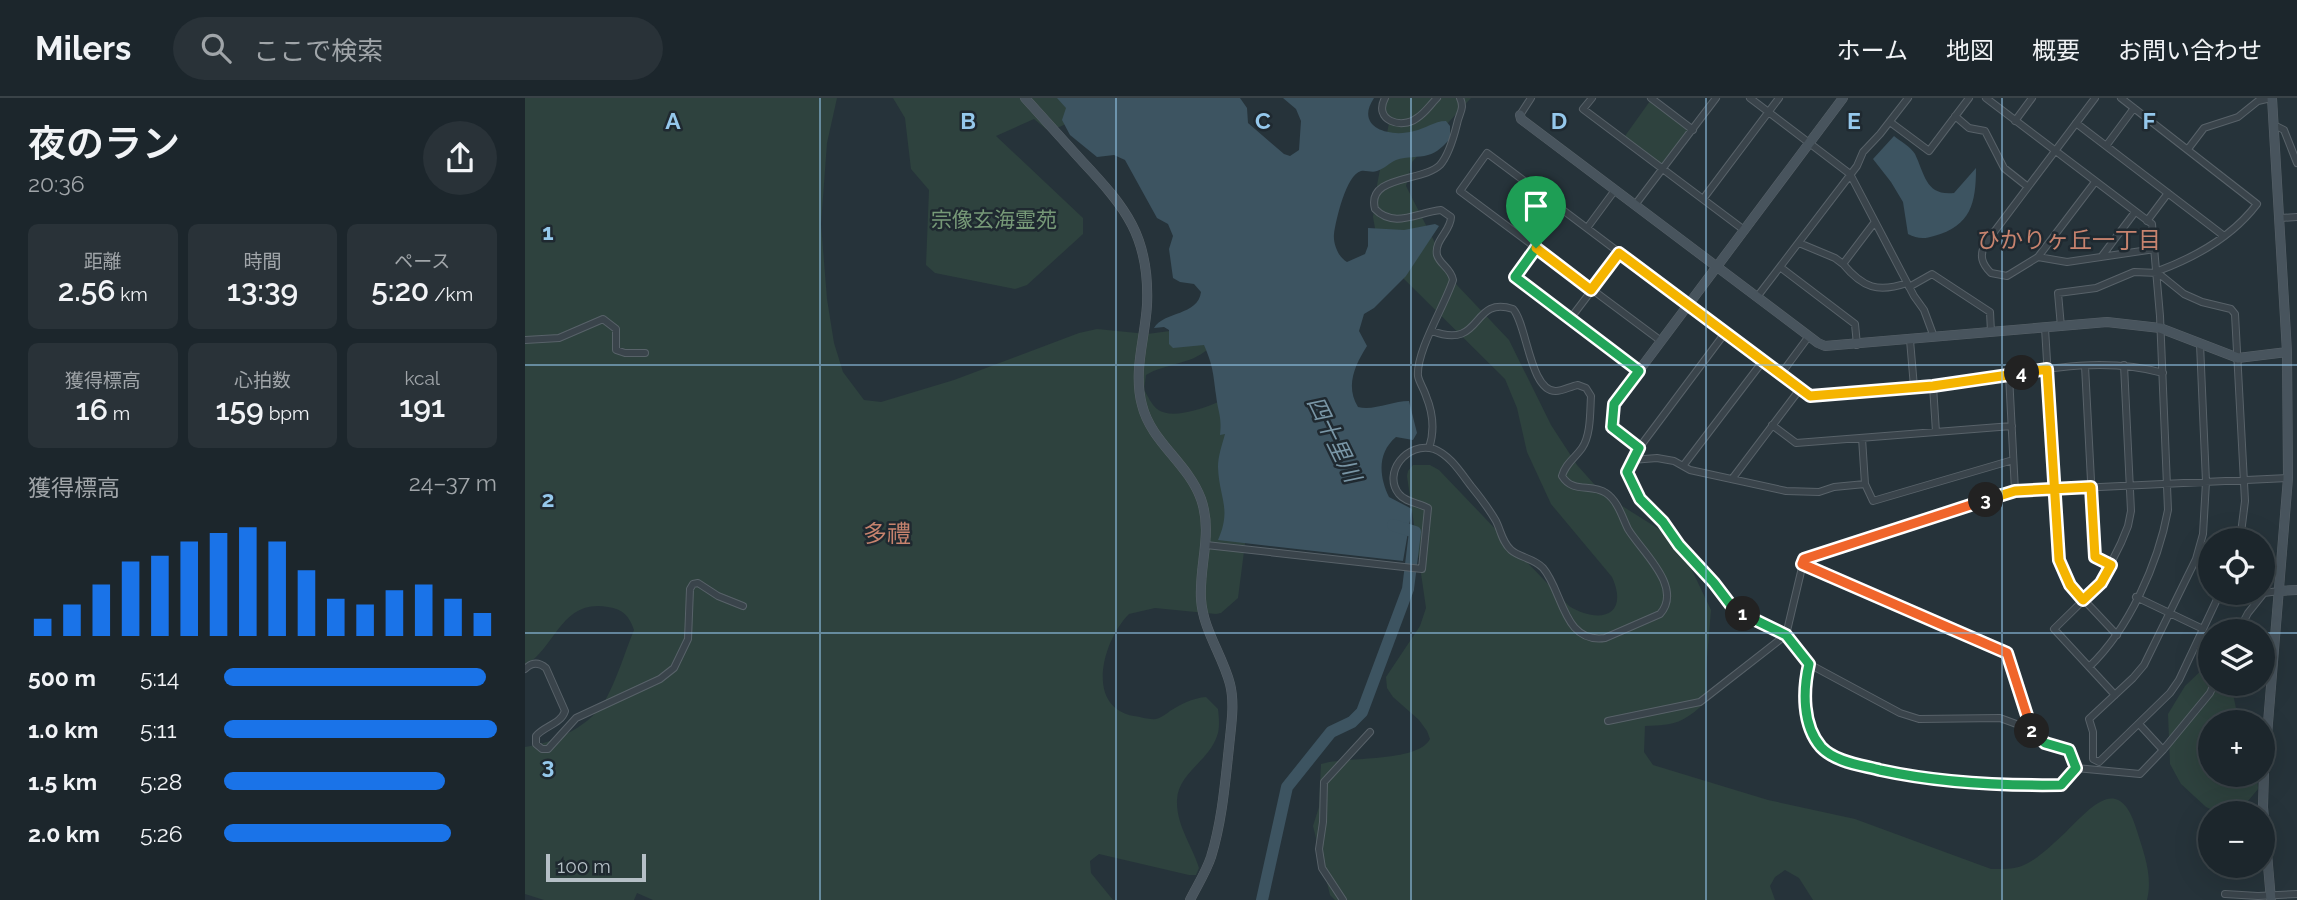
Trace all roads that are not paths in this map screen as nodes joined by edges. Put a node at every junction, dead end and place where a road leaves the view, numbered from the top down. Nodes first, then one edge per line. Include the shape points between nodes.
1 (1025, 98) edge
2 (1385, 98) edge
3 (1437, 98) edge
4 (1460, 98) edge
5 (1531, 98) edge
6 (1592, 98) edge
7 (1651, 98) edge
8 (1716, 98) edge
9 (1750, 98) edge
10 (1779, 98) edge
11 (1843, 98) edge
12 (1907, 98) edge
13 (1969, 98) edge
14 (1986, 98) edge
15 (2032, 98) edge
16 (2095, 98) edge
17 (2121, 98) edge
18 (2138, 98) edge
19 (2272, 98) edge
20 (2134, 108) junction
21 (1768, 112) junction
22 (1520, 115) joint
23 (1955, 116) junction
24 (2015, 121) junction
25 (1889, 122) junction
26 (2076, 123) junction
27 (2274, 125) junction
28 (1693, 130) junction
29 (1809, 143) junction
30 (2106, 146) junction
31 (2188, 149) junction
32 (2055, 151) junction
33 (2297, 163) edge
34 (1663, 169) junction
35 (1850, 174) junction
36 (2095, 182) junction
37 (2028, 187) junction
38 (1615, 190) junction
39 (2168, 193) junction
40 (1703, 199) junction
41 (1555, 204) junction
42 (1635, 205) junction
43 (2135, 212) junction
44 (2297, 217) edge
45 (2280, 218) junction
46 (2147, 221) junction
47 (1874, 223) junction
48 (1587, 228) junction
49 (1744, 230) junction
50 (2224, 236) junction
51 (1527, 241) junction
52 (1799, 243) junction
53 (1536, 248) junction
54 (2155, 249) junction
55 (1619, 253) junction
56 (2102, 256) junction
57 (2038, 257) junction
58 (1843, 264) junction
59 (1716, 267) junction
60 (1780, 267) junction
61 (2158, 272) junction
62 (1908, 285) junction
63 (1591, 290) junction
64 (1758, 297) junction
65 (1688, 304) junction
66 (1570, 319) junction
67 (2061, 327) junction
68 (2045, 328) junction
69 (2160, 328) junction
70 (1432, 331) junction
71 (1991, 332) junction
72 (1725, 333) junction
73 (1809, 336) junction
74 (1934, 337) junction
75 (525, 340) edge
76 (1910, 340) junction
77 (1661, 341) junction
78 (2200, 344) junction
79 (1857, 345) junction
80 (2292, 352) edge
81 (645, 353) dead end
82 (2238, 358) junction
83 (1763, 361) junction
84 (2123, 365) junction
85 (2085, 366) junction
86 (2047, 369) junction
87 (1639, 371) junction
88 (2163, 373) junction
89 (1781, 374) junction
90 (2009, 375) junction
91 (1933, 386) junction
92 (1914, 387) junction
93 (1800, 388) junction
94 (1614, 404) joint
95 (1772, 425) junction
96 (2011, 426) junction
97 (1936, 432) junction
98 (1862, 438) junction
99 (1429, 448) junction
100 (1639, 448) junction
101 (1632, 460) junction
102 (2013, 460) junction
103 (1683, 466) junction
104 (2287, 478) junction
105 (1732, 479) junction
106 (2243, 479) junction
107 (2206, 482) junction
108 (2168, 483) junction
109 (1865, 484) junction
110 (2129, 485) junction
111 (2091, 487) junction
112 (2053, 489) junction
113 (2015, 491) junction
114 (2242, 528) edge
115 (1206, 545) junction
116 (1802, 564) junction
117 (2111, 565) junction
118 (2297, 590) edge
119 (2279, 591) junction
120 (2136, 597) junction
121 (2083, 600) junction
122 (743, 606) dead end
123 (2170, 612) junction
124 (2245, 619) edge
125 (2198, 626) edge
126 (1786, 635) junction
127 (2117, 635) junction
128 (2198, 639) edge
129 (1809, 664) junction
130 (2089, 667) junction
131 (525, 669) edge
132 (2115, 695) junction
133 (2208, 696) edge
134 (1608, 721) dead end
135 (2139, 724) junction
136 (2030, 729) junction
137 (1370, 732) dead end
138 (2163, 750) junction
139 (2076, 768) junction
140 (2225, 894) dead end
141 (2297, 894) edge
142 (2270, 898) edge
143 (1190, 900) edge
144 (1343, 900) edge

1 - 115 street via 1115,196 1136,232 1147,278 1138,379 1141,404 1153,432 1195,486 1205,517
2 - 3 street via 1383,116 1404,124
4 - 70 street via 1463,109 1442,163 1388,184 1374,200 1375,209 1390,219 1441,210 1451,217 1437,250 1453,280
5 - 22 street
6 - 34 street via 1583,109
7 - 28 street
8 - 28 street
9 - 21 street
10 - 21 street
11 - 29 street
12 - 25 street
13 - 23 street
14 - 24 street
15 - 24 street
16 - 26 street
17 - 20 street
18 - 20 street
19 - 27 street
19 - 31 street via 2258,101 2238,117 2204,128
20 - 30 street
20 - 31 street
21 - 29 street
21 - 40 street
22 - 38 street
23 - 25 street via 1929,151
23 - 37 street via 1969,128 1985,131 2004,168
24 - 32 street
25 - 35 street
26 - 30 street
26 - 32 street
27 - 33 street via 2284,130
27 - 45 street
28 - 34 street
29 - 35 street
29 - 49 street
30 - 39 street
31 - 50 street via 2256,201 2246,219
32 - 36 street
32 - 37 street
34 - 40 street
34 - 42 street
35 - 47 street
35 - 52 street
36 - 43 street
36 - 57 street
37 - 57 street via 1985,244 1982,258 1991,273 2007,276
38 - 42 street
38 - 48 street
39 - 46 street
39 - 50 street
40 - 49 street
41 - 48 street
41 - 51 street
41 - 51 street via 1487,153 1460,191
42 - 59 street
43 - 46 street
43 - 56 street
44 - 45 street
45 - 80 street
46 - 54 street via 2152,224
47 - 58 street
47 - 62 street
48 - 55 street
49 - 59 street
50 - 61 street
51 - 53 street
52 - 58 street
52 - 60 street
53 - 63 street
53 - 66 street via 1515,277
54 - 56 street
54 - 61 street
55 - 63 street
55 - 65 street
56 - 57 street via 2067,262
58 - 62 street via 1858,280 1879,289
59 - 64 street
59 - 65 street
60 - 64 street
60 - 79 street via 1855,324
61 - 67 street via 2134,272 2096,288 2057,293
61 - 69 street
61 - 82 street via 2184,294 2231,309
62 - 71 street via 1932,274 1990,312
62 - 74 street
63 - 66 street
63 - 77 street
64 - 73 street
65 - 72 street
65 - 77 street
66 - 87 street
67 - 68 street
67 - 69 street via 2108,323
68 - 71 street
68 - 86 street
69 - 78 street
69 - 88 street
70 - 99 street via 1418,377 1433,423
70 - 99 street via 1458,336 1487,310 1513,310 1529,358 1547,387 1557,391 1578,385 1589,392 1585,441 1562,477 1572,487 1600,490 1613,499 1629,531 1660,572 1665,609 1612,636 1597,639 1580,633 1544,569 1511,550 1460,471 1443,454
71 - 74 street
72 - 83 street
72 - 100 street
73 - 79 street via 1825,346
73 - 89 street
74 - 76 street
75 - 81 street via 559,338 603,319 617,328 616,350
76 - 79 street
76 - 92 street
77 - 87 street
78 - 82 street
78 - 107 street
80 - 82 street
80 - 104 street
82 - 106 street
83 - 89 street
83 - 103 street
84 - 85 street
84 - 88 street
84 - 110 street
85 - 86 street
85 - 111 street
86 - 90 street
86 - 112 street
87 - 94 street
88 - 108 street
89 - 93 street
90 - 91 street
90 - 96 street
91 - 92 street
91 - 97 street
92 - 93 street via 1810,396
93 - 95 street
94 - 100 street via 1612,427
95 - 98 street via 1795,443
95 - 105 street
96 - 97 street
96 - 102 street
97 - 98 street
98 - 109 street
99 - 115 street via 1407,452 1398,462 1395,478 1400,496 1428,508 1422,569
100 - 101 street
101 - 103 street via 1657,458
101 - 126 street via 1627,472 1636,494 1730,604
102 - 109 street via 1873,501
102 - 113 street
103 - 105 street
104 - 106 street
104 - 119 street
105 - 109 street via 1786,491 1819,492
106 - 107 street
106 - 114 street
107 - 108 street
107 - 123 street via 2203,534
108 - 110 street
108 - 120 street via 2163,535
110 - 111 street
110 - 117 street via 2128,526
111 - 112 street
111 - 117 street via 2095,557
112 - 113 street
112 - 121 street via 2059,560
113 - 116 street via 1804,559
115 - 143 street via 1203,617 1226,671 1233,702 1219,830
116 - 126 street
116 - 136 street via 2007,653
117 - 121 street
118 - 119 street
119 - 124 street via 2264,593
119 - 142 street via 2263,772
120 - 123 street
120 - 127 street
121 - 127 street
121 - 130 street via 2054,629
122 - 131 street via 693,584 688,639 674,668 576,718 548,749 536,744 536,736 565,711 545,668 534,663
123 - 125 street
123 - 132 street via 2144,665
126 - 129 street
126 - 134 street via 1700,702
127 - 130 street
128 - 135 street via 2175,686
129 - 136 street via 1919,719 2000,718
129 - 139 street via 1804,690 1814,737 1822,748 1853,764 1953,783 2022,786 2061,785
130 - 132 street
132 - 135 street via 2089,719 2093,760 2099,762
133 - 138 street
135 - 138 street
136 - 139 street via 2045,743 2069,750
137 - 144 street via 1324,782 1322,868
138 - 139 street via 2140,774
140 - 142 street
141 - 142 street

